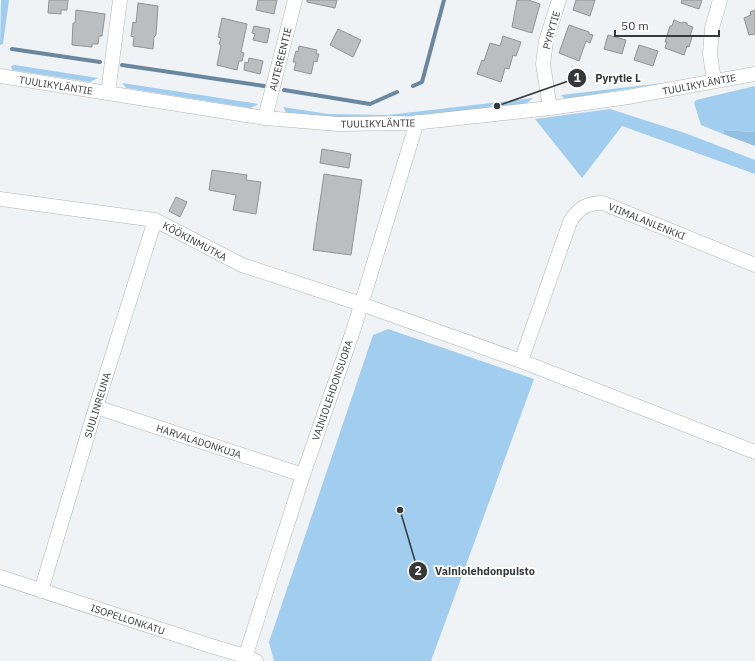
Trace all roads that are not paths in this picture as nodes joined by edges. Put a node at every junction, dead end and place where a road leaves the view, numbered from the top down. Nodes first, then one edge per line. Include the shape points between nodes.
1 (120, 0) edge
2 (295, 0) edge
3 (560, 0) edge
4 (720, 0) edge
5 (755, 74) edge
6 (0, 76) edge
7 (714, 81) junction
8 (108, 93) junction
9 (550, 108) junction
10 (265, 118) junction
11 (417, 122) junction
12 (0, 199) edge
13 (155, 220) junction
14 (755, 265) edge
15 (361, 304) junction
16 (520, 361) junction
17 (96, 408) junction
18 (755, 452) edge
19 (303, 474) junction
20 (0, 577) edge
21 (41, 591) junction
22 (248, 659) edge

1 - 8 street
2 - 10 street, AUTEREENTIE
3 - 9 street, PYRYTIE via 546,41 543,64
4 - 7 street via 712,28 710,54
5 - 7 street, TUULIKYLÄNTIE
6 - 8 street, TUULIKYLÄNTIE
7 - 9 street, TUULIKYLÄNTIE
8 - 10 street, TUULIKYLÄNTIE
9 - 11 street, TUULIKYLÄNTIE
10 - 11 street, TUULIKYLÄNTIE via 338,124
11 - 15 street, VAINIOLEHDONSUORA
12 - 13 street, KÖÖKINMUTKA
13 - 15 street, KÖÖKINMUTKA via 242,265
13 - 17 street, SUULINREUNA
14 - 16 street, VIIMALANLENKKI via 603,203 593,203 582,208 570,222
15 - 16 street
15 - 19 street, VAINIOLEHDONSUORA
16 - 18 street
17 - 19 street, HARVALADONKUJA
17 - 21 street, SUULINREUNA
19 - 22 street, VAINIOLEHDONSUORA
20 - 21 street, ISOPELLONKATU
21 - 22 street, ISOPELLONKATU

